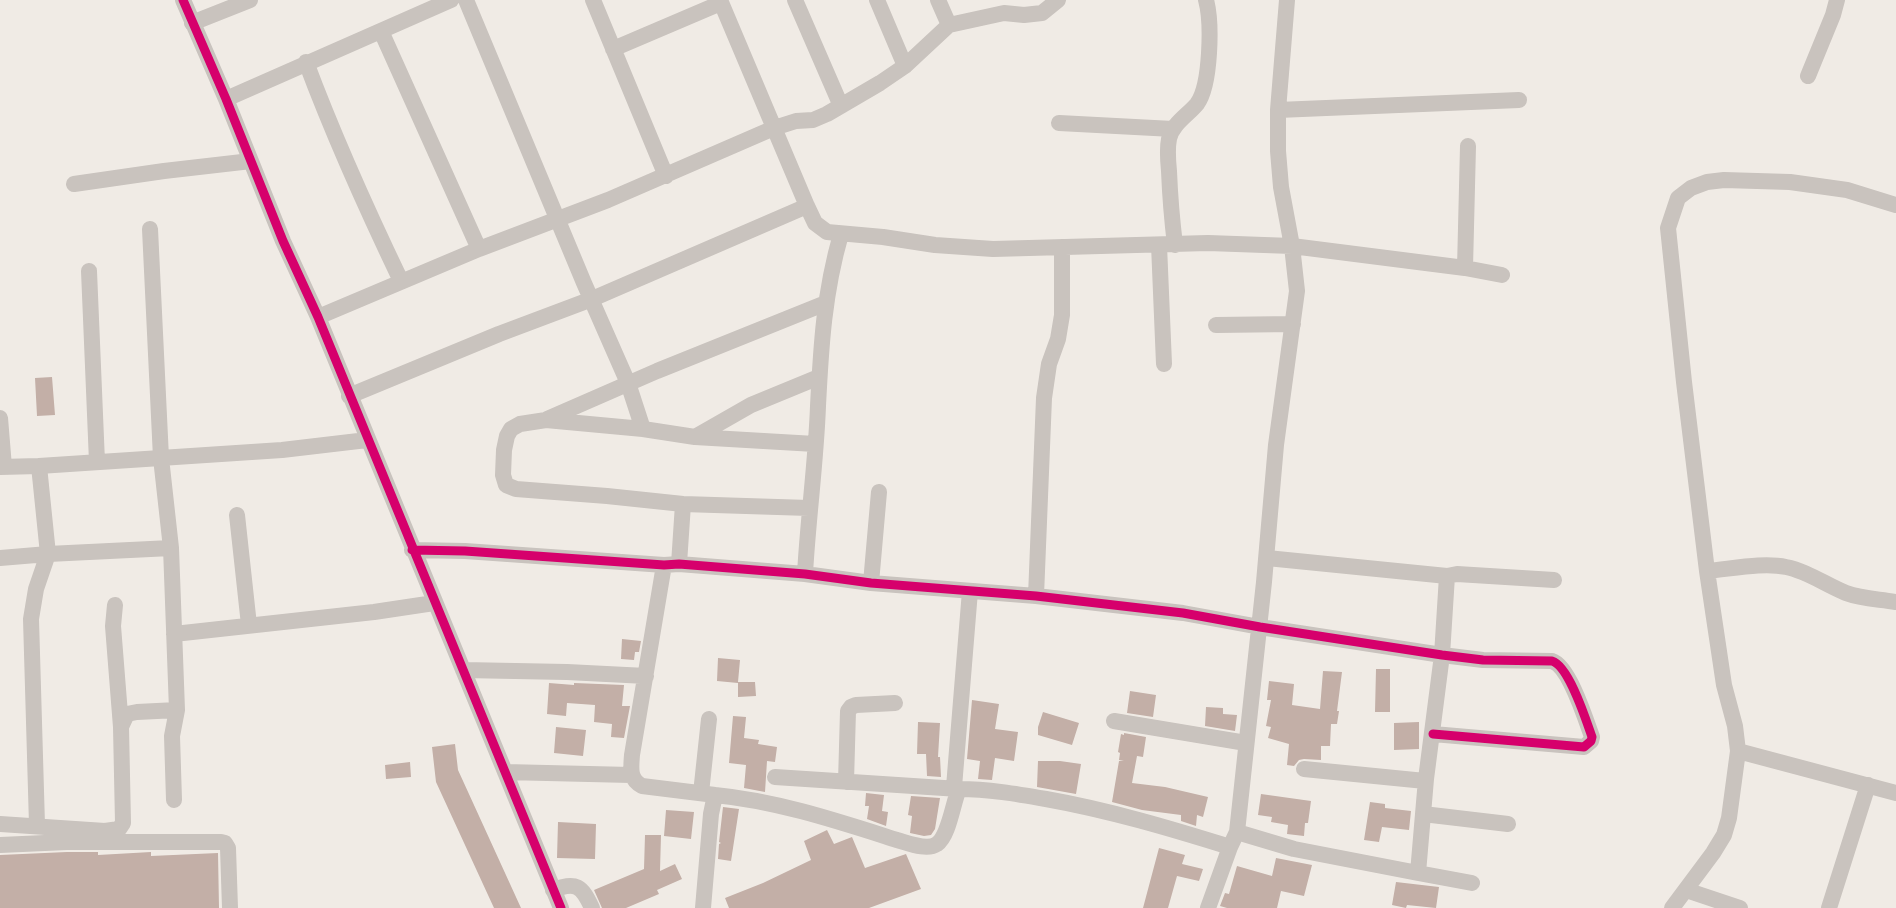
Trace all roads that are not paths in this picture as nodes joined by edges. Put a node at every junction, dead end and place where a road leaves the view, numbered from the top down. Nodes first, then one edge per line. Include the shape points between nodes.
1 (183, 0) edge
2 (249, 0) edge
3 (450, 0) edge
4 (466, 0) edge
5 (593, 0) edge
6 (795, 0) edge
7 (877, 0) edge
8 (938, 0) edge
9 (1058, 0) edge
10 (1206, 0) edge
11 (1287, 0) edge
12 (1837, 0) edge
13 (720, 1) edge
14 (1001, 7) edge
15 (192, 23) junction
16 (949, 25) junction
17 (381, 32) junction
18 (613, 49) junction
19 (306, 63) junction
20 (905, 66) junction
21 (1808, 76) dead end
22 (226, 99) junction
23 (1519, 100) dead end
24 (841, 106) junction
25 (1278, 110) junction
26 (1059, 123) dead end
27 (774, 128) junction
28 (1173, 129) junction
29 (1468, 146) dead end
30 (251, 161) junction
31 (666, 176) junction
32 (75, 184) dead end
33 (1896, 205) edge
34 (807, 206) junction
35 (558, 219) junction
36 (150, 229) dead end
37 (841, 234) junction
38 (1167, 245) junction
39 (1292, 246) junction
40 (1062, 247) junction
41 (479, 249) junction
42 (1465, 268) junction
43 (90, 271) dead end
44 (1502, 275) dead end
45 (401, 281) junction
46 (592, 299) junction
47 (826, 303) junction
48 (318, 317) junction
49 (1293, 324) junction
50 (1216, 325) dead end
51 (1164, 364) dead end
52 (819, 376) junction
53 (628, 383) junction
54 (349, 396) junction
55 (0, 418) edge
56 (546, 420) junction
57 (643, 429) junction
58 (695, 437) junction
59 (367, 440) junction
60 (815, 444) junction
61 (161, 459) junction
62 (97, 462) junction
63 (39, 466) junction
64 (2, 467) edge
65 (879, 492) dead end
66 (683, 504) junction
67 (809, 508) junction
68 (237, 515) dead end
69 (171, 548) junction
70 (412, 550) junction
71 (48, 554) junction
72 (0, 558) edge
73 (1267, 558) junction
74 (672, 564) junction
75 (1707, 572) junction
76 (805, 574) junction
77 (1447, 576) junction
78 (1554, 580) dead end
79 (871, 584) junction
80 (970, 591) junction
81 (1036, 596) junction
82 (1896, 602) edge
83 (434, 603) junction
84 (115, 605) dead end
85 (249, 625) junction
86 (1260, 627) junction
87 (174, 634) junction
88 (1442, 655) junction
89 (463, 670) junction
90 (646, 676) junction
91 (896, 703) dead end
92 (177, 710) junction
93 (709, 718) dead end
94 (1114, 721) dead end
95 (121, 727) junction
96 (1433, 734) junction
97 (1246, 743) junction
98 (1738, 751) junction
99 (1304, 769) dead end
100 (505, 772) junction
101 (632, 775) junction
102 (775, 777) dead end
103 (1425, 781) junction
104 (846, 782) junction
105 (1868, 785) junction
106 (956, 788) junction
107 (1896, 793) edge
108 (708, 794) junction
109 (174, 800) dead end
110 (1423, 814) junction
111 (0, 824) edge
112 (1508, 824) dead end
113 (38, 825) junction
114 (1233, 839) junction
115 (0, 845) edge
116 (1418, 873) junction
117 (1472, 883) dead end
118 (553, 890) junction
119 (1686, 890) junction
120 (231, 908) edge
121 (561, 908) edge
122 (592, 908) edge
123 (703, 908) edge
124 (1208, 908) edge
125 (1672, 908) edge
126 (1740, 908) edge
127 (1828, 908) edge

1 - 15 street
2 - 15 street
3 - 17 street
4 - 35 street
5 - 18 street
6 - 24 street
7 - 20 street
8 - 16 street
9 - 14 street via 1042,13 1024,15
10 - 28 street via 1209,59 1203,91 1199,101
11 - 25 street
12 - 21 street
13 - 18 street
13 - 27 street
14 - 16 street
15 - 22 street
16 - 20 street
17 - 19 street
17 - 41 street
18 - 31 street
19 - 22 street
19 - 45 street
20 - 24 street
22 - 30 street
23 - 25 street
24 - 27 street via 813,120
25 - 39 street via 1281,187
26 - 28 street
27 - 31 street
27 - 34 street
28 - 38 street via 1169,138
29 - 42 street
30 - 32 street
30 - 48 street
31 - 35 street
33 - 75 street via 1847,190 1746,180 1707,182 1678,198 1668,228
34 - 37 street via 815,223 827,232
34 - 46 street
35 - 41 street
35 - 46 street
36 - 61 street
37 - 40 street via 964,248
37 - 47 street
38 - 39 street
38 - 40 street
38 - 51 street
39 - 42 street
39 - 49 street via 1297,291
40 - 81 street via 1062,315 1044,398
41 - 45 street
42 - 44 street
43 - 62 street
45 - 48 street
46 - 53 street
46 - 54 street
47 - 52 street
47 - 53 street
48 - 54 street
49 - 50 street
49 - 73 street via 1274,463
52 - 58 street via 751,405
52 - 60 street
53 - 56 street
53 - 57 street
54 - 59 street
55 - 64 street
56 - 57 street
56 - 66 street via 511,429 503,466 506,485
57 - 58 street
58 - 60 street
59 - 61 street
59 - 70 street
60 - 67 street
61 - 62 street
61 - 69 street
62 - 63 street
63 - 64 street
63 - 71 street
65 - 79 street
66 - 67 street
66 - 74 street
67 - 76 street
68 - 85 street
69 - 71 street
69 - 87 street
70 - 74 street
70 - 83 street
71 - 72 street
71 - 113 street via 31,620
73 - 77 street
73 - 86 street
74 - 76 street
74 - 90 street
75 - 82 street via 1787,567 1855,596
75 - 98 street
76 - 79 street
77 - 78 street via 1457,573
77 - 88 street
79 - 80 street
80 - 81 street
80 - 106 street
81 - 86 street via 1182,613
83 - 85 street
83 - 89 street
84 - 95 street via 113,626
85 - 87 street
86 - 88 street
86 - 97 street
87 - 92 street
88 - 96 street
88 - 96 street via 1555,662 1570,683 1592,737 1584,747
89 - 90 street
89 - 100 street
90 - 101 street
91 - 104 street via 856,705 848,711
92 - 95 street via 127,714
92 - 109 street via 172,736
93 - 108 street
94 - 97 street
95 - 113 street via 123,823 119,829
96 - 103 street
97 - 114 street
98 - 105 street
98 - 119 street via 1724,835
99 - 103 street
100 - 101 street
100 - 118 street
101 - 108 street via 642,786
102 - 104 street
103 - 110 street
104 - 106 street
105 - 107 street
105 - 127 street
106 - 108 street via 945,833 937,844 927,847 751,799
106 - 114 street via 1075,804
108 - 123 street via 711,814
110 - 112 street
110 - 116 street
111 - 113 street
114 - 116 street
114 - 124 street
115 - 120 street via 225,843
116 - 117 street
118 - 121 street
118 - 122 street via 574,885 585,892
119 - 125 street
119 - 126 street

